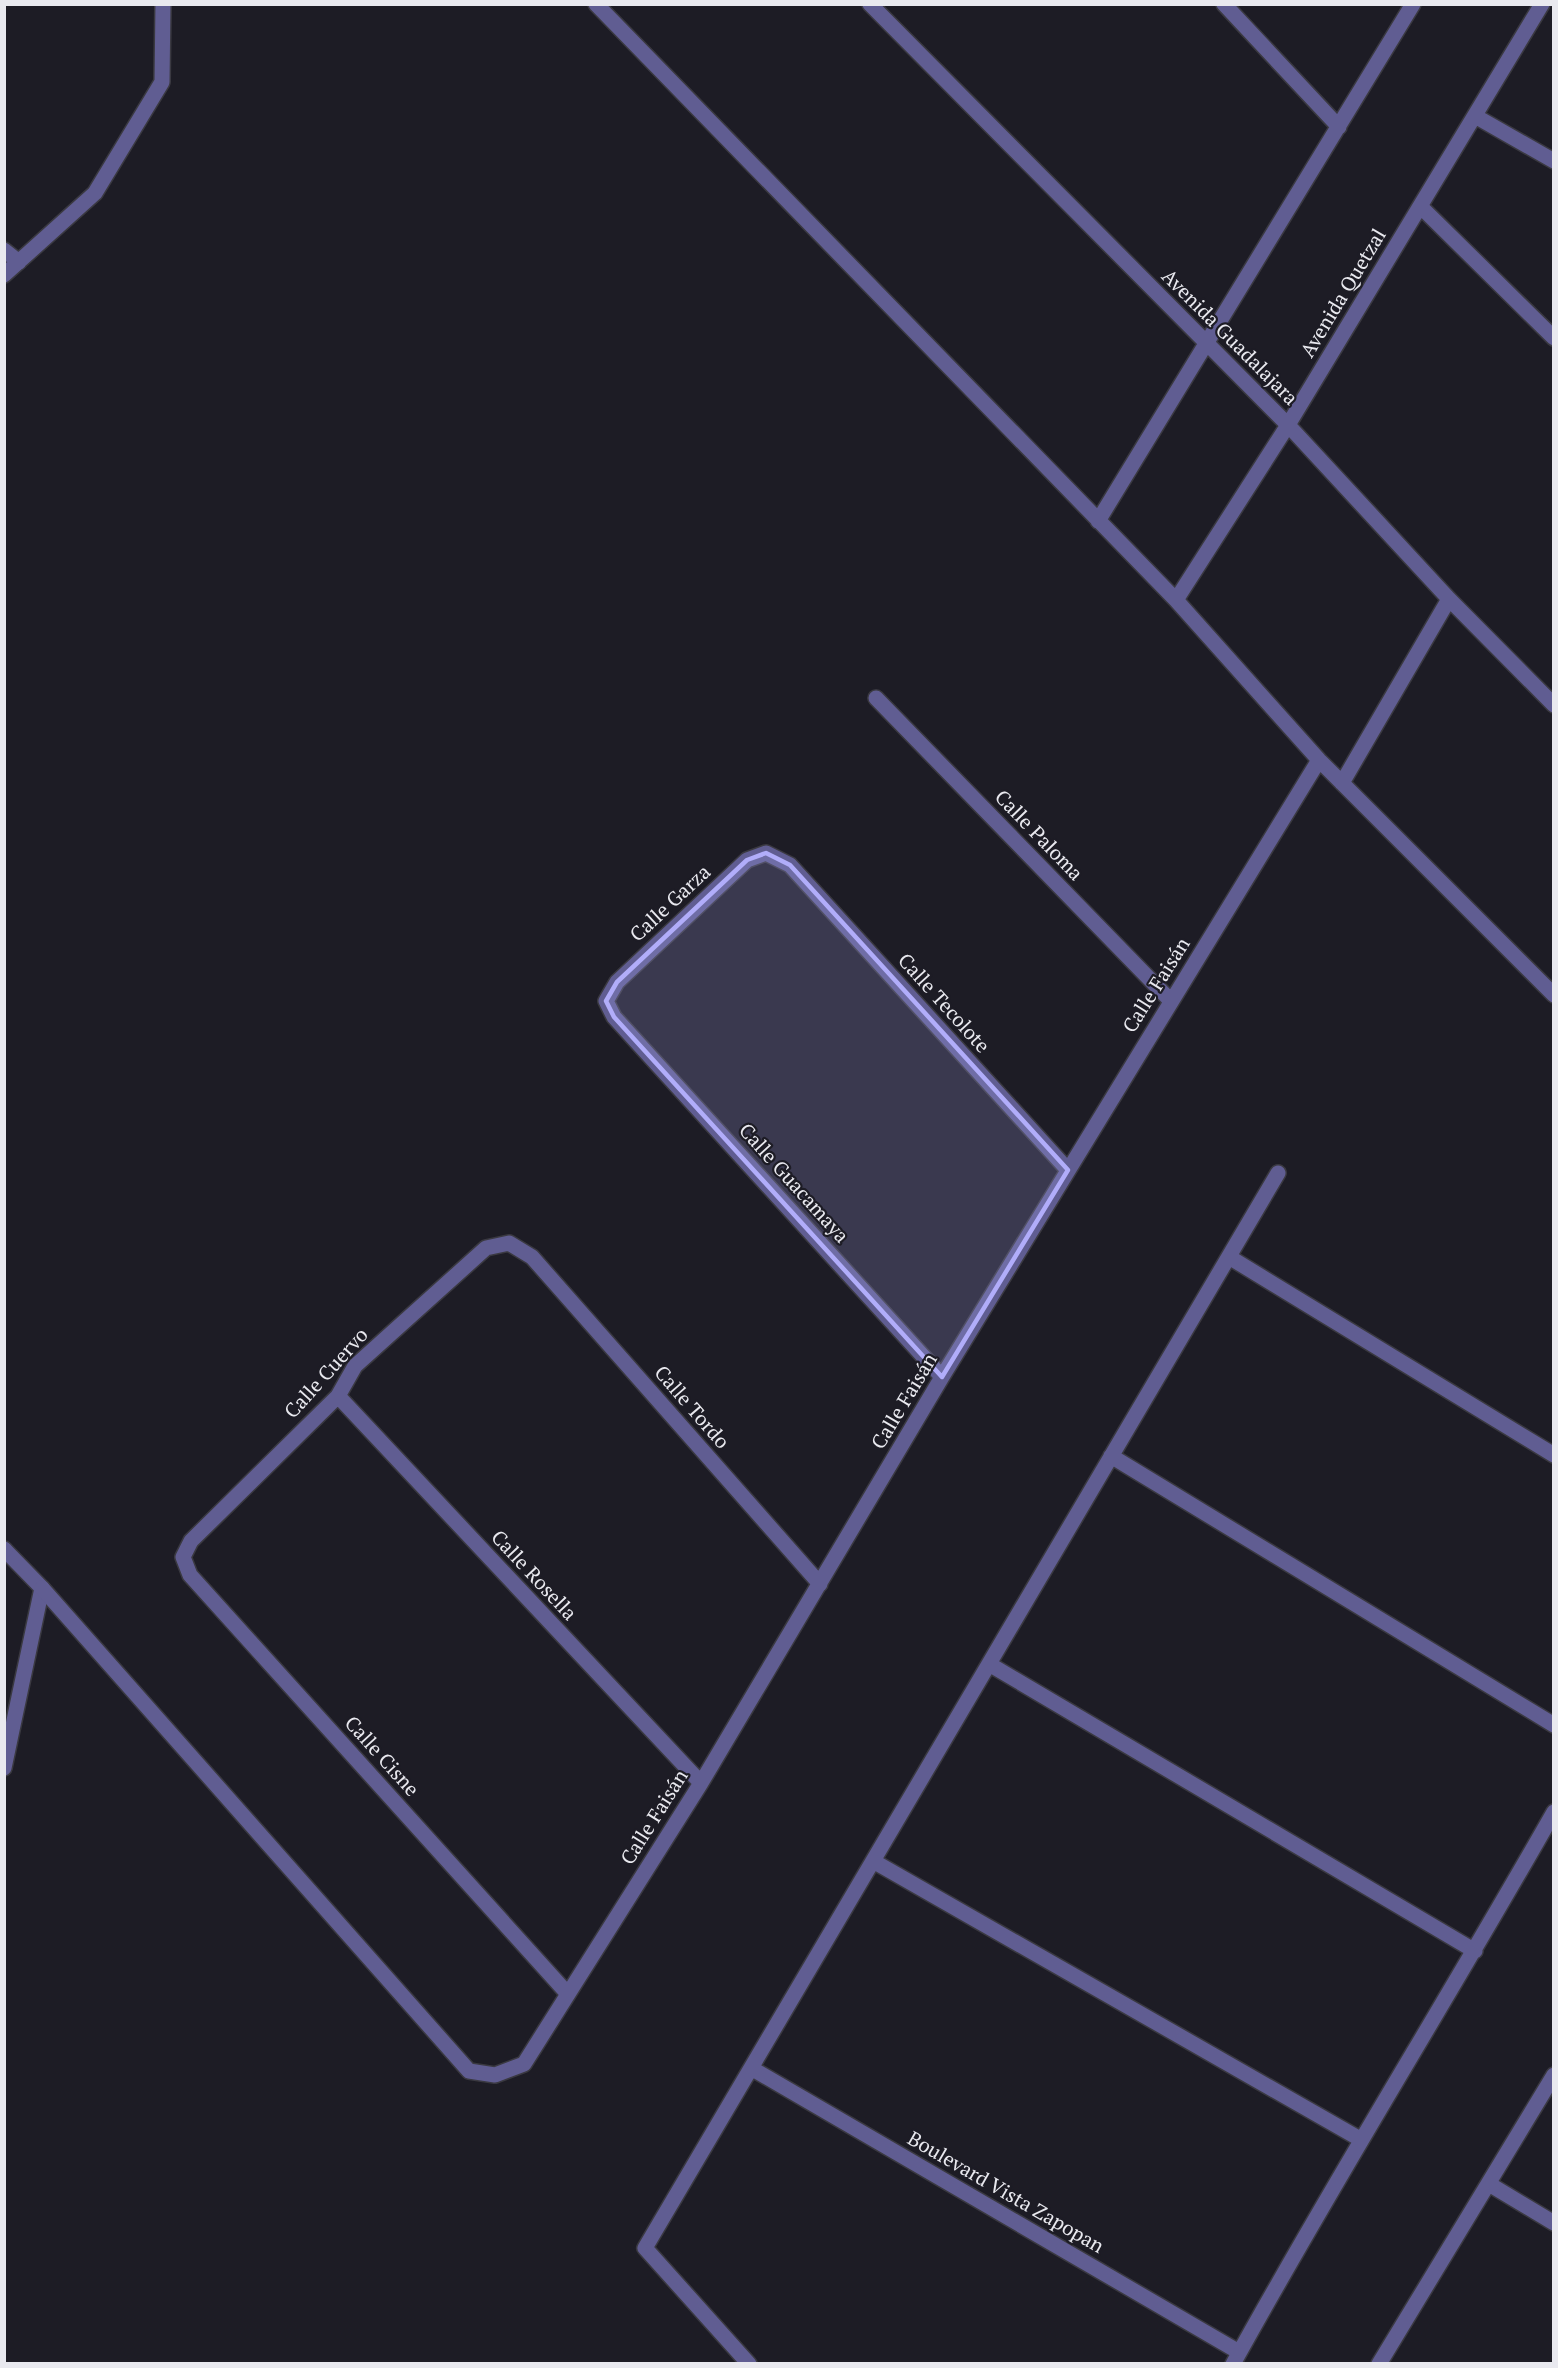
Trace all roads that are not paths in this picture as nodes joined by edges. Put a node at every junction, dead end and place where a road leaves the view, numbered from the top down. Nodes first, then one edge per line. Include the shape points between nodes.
1 (164, 4) edge
2 (596, 4) edge
3 (870, 4) edge
4 (1224, 4) edge
5 (1413, 4) edge
6 (1542, 4) edge
7 (1474, 116) junction
8 (1340, 127) junction
9 (1554, 161) edge
10 (1420, 206) junction
11 (4, 250) edge
12 (19, 262) junction
13 (4, 275) edge
14 (1554, 338) edge
15 (1208, 344) junction
16 (1288, 426) junction
17 (1098, 521) junction
18 (1449, 599) junction
19 (1176, 600) junction
20 (876, 698) dead end
21 (1554, 705) edge
22 (1319, 760) junction
23 (1342, 783) junction
24 (790, 865) joint
25 (1554, 995) edge
26 (1171, 1001) junction
27 (614, 1017) joint
28 (1068, 1170) junction
29 (1278, 1173) dead end
30 (532, 1257) joint
31 (1228, 1257) junction
32 (942, 1377) junction
33 (338, 1396) junction
34 (1554, 1455) edge
35 (1112, 1456) junction
36 (191, 1541) joint
37 (5, 1550) edge
38 (820, 1584) junction
39 (42, 1588) junction
40 (989, 1664) junction
41 (1554, 1725) edge
42 (4, 1768) edge
43 (700, 1783) junction
44 (1554, 1812) edge
45 (873, 1861) junction
46 (1475, 1951) junction
47 (567, 1993) junction
48 (751, 2068) junction
49 (1554, 2075) edge
50 (1360, 2139) junction
51 (1489, 2184) junction
52 (1554, 2223) edge
53 (1236, 2358) edge
54 (749, 2364) edge
55 (1379, 2364) edge

1 - 12 street via 162,82 95,193
2 - 17 street
3 - 15 street, Avenida Guadalajara
4 - 8 street
5 - 8 street
6 - 7 street, Avenida Quetzal
7 - 9 street
7 - 10 street, Avenida Quetzal
8 - 15 street
10 - 14 street
10 - 16 street, Avenida Quetzal
11 - 12 street
12 - 13 street
15 - 16 street, Avenida Guadalajara
15 - 17 street
16 - 18 street, Avenida Guadalajara
16 - 19 street, Avenida Quetzal
17 - 19 street
18 - 21 street, Avenida Guadalajara
18 - 23 street
19 - 22 street
20 - 26 street, Calle Paloma
22 - 23 street
22 - 26 street, Calle Faisán
23 - 25 street
24 - 27 street, Calle Garza via 766,853 747,860 616,982 606,1001
24 - 28 street, Calle Tecolote
26 - 28 street, Calle Faisán
27 - 32 street, Calle Guacamaya
28 - 32 street, Calle Faisán
29 - 31 street
30 - 33 street, Calle Cuervo via 509,1243 486,1248 355,1366
30 - 38 street, Calle Tordo
31 - 34 street
31 - 35 street
32 - 38 street, Calle Faisán
33 - 36 street, Calle Cuervo
33 - 43 street, Calle Rosella
35 - 40 street
35 - 41 street
36 - 47 street, Calle Cisne via 183,1557 190,1575
37 - 39 street
38 - 43 street, Calle Faisán
39 - 42 street
39 - 47 street, Calle Faisán via 470,2071 495,2074 524,2064
40 - 45 street
40 - 46 street
43 - 47 street, Calle Faisán
44 - 46 street
45 - 48 street
45 - 50 street
46 - 50 street
48 - 53 street, Boulevard Vista Zapopan
48 - 54 street via 645,2248
49 - 51 street
50 - 53 street
51 - 52 street
51 - 55 street

